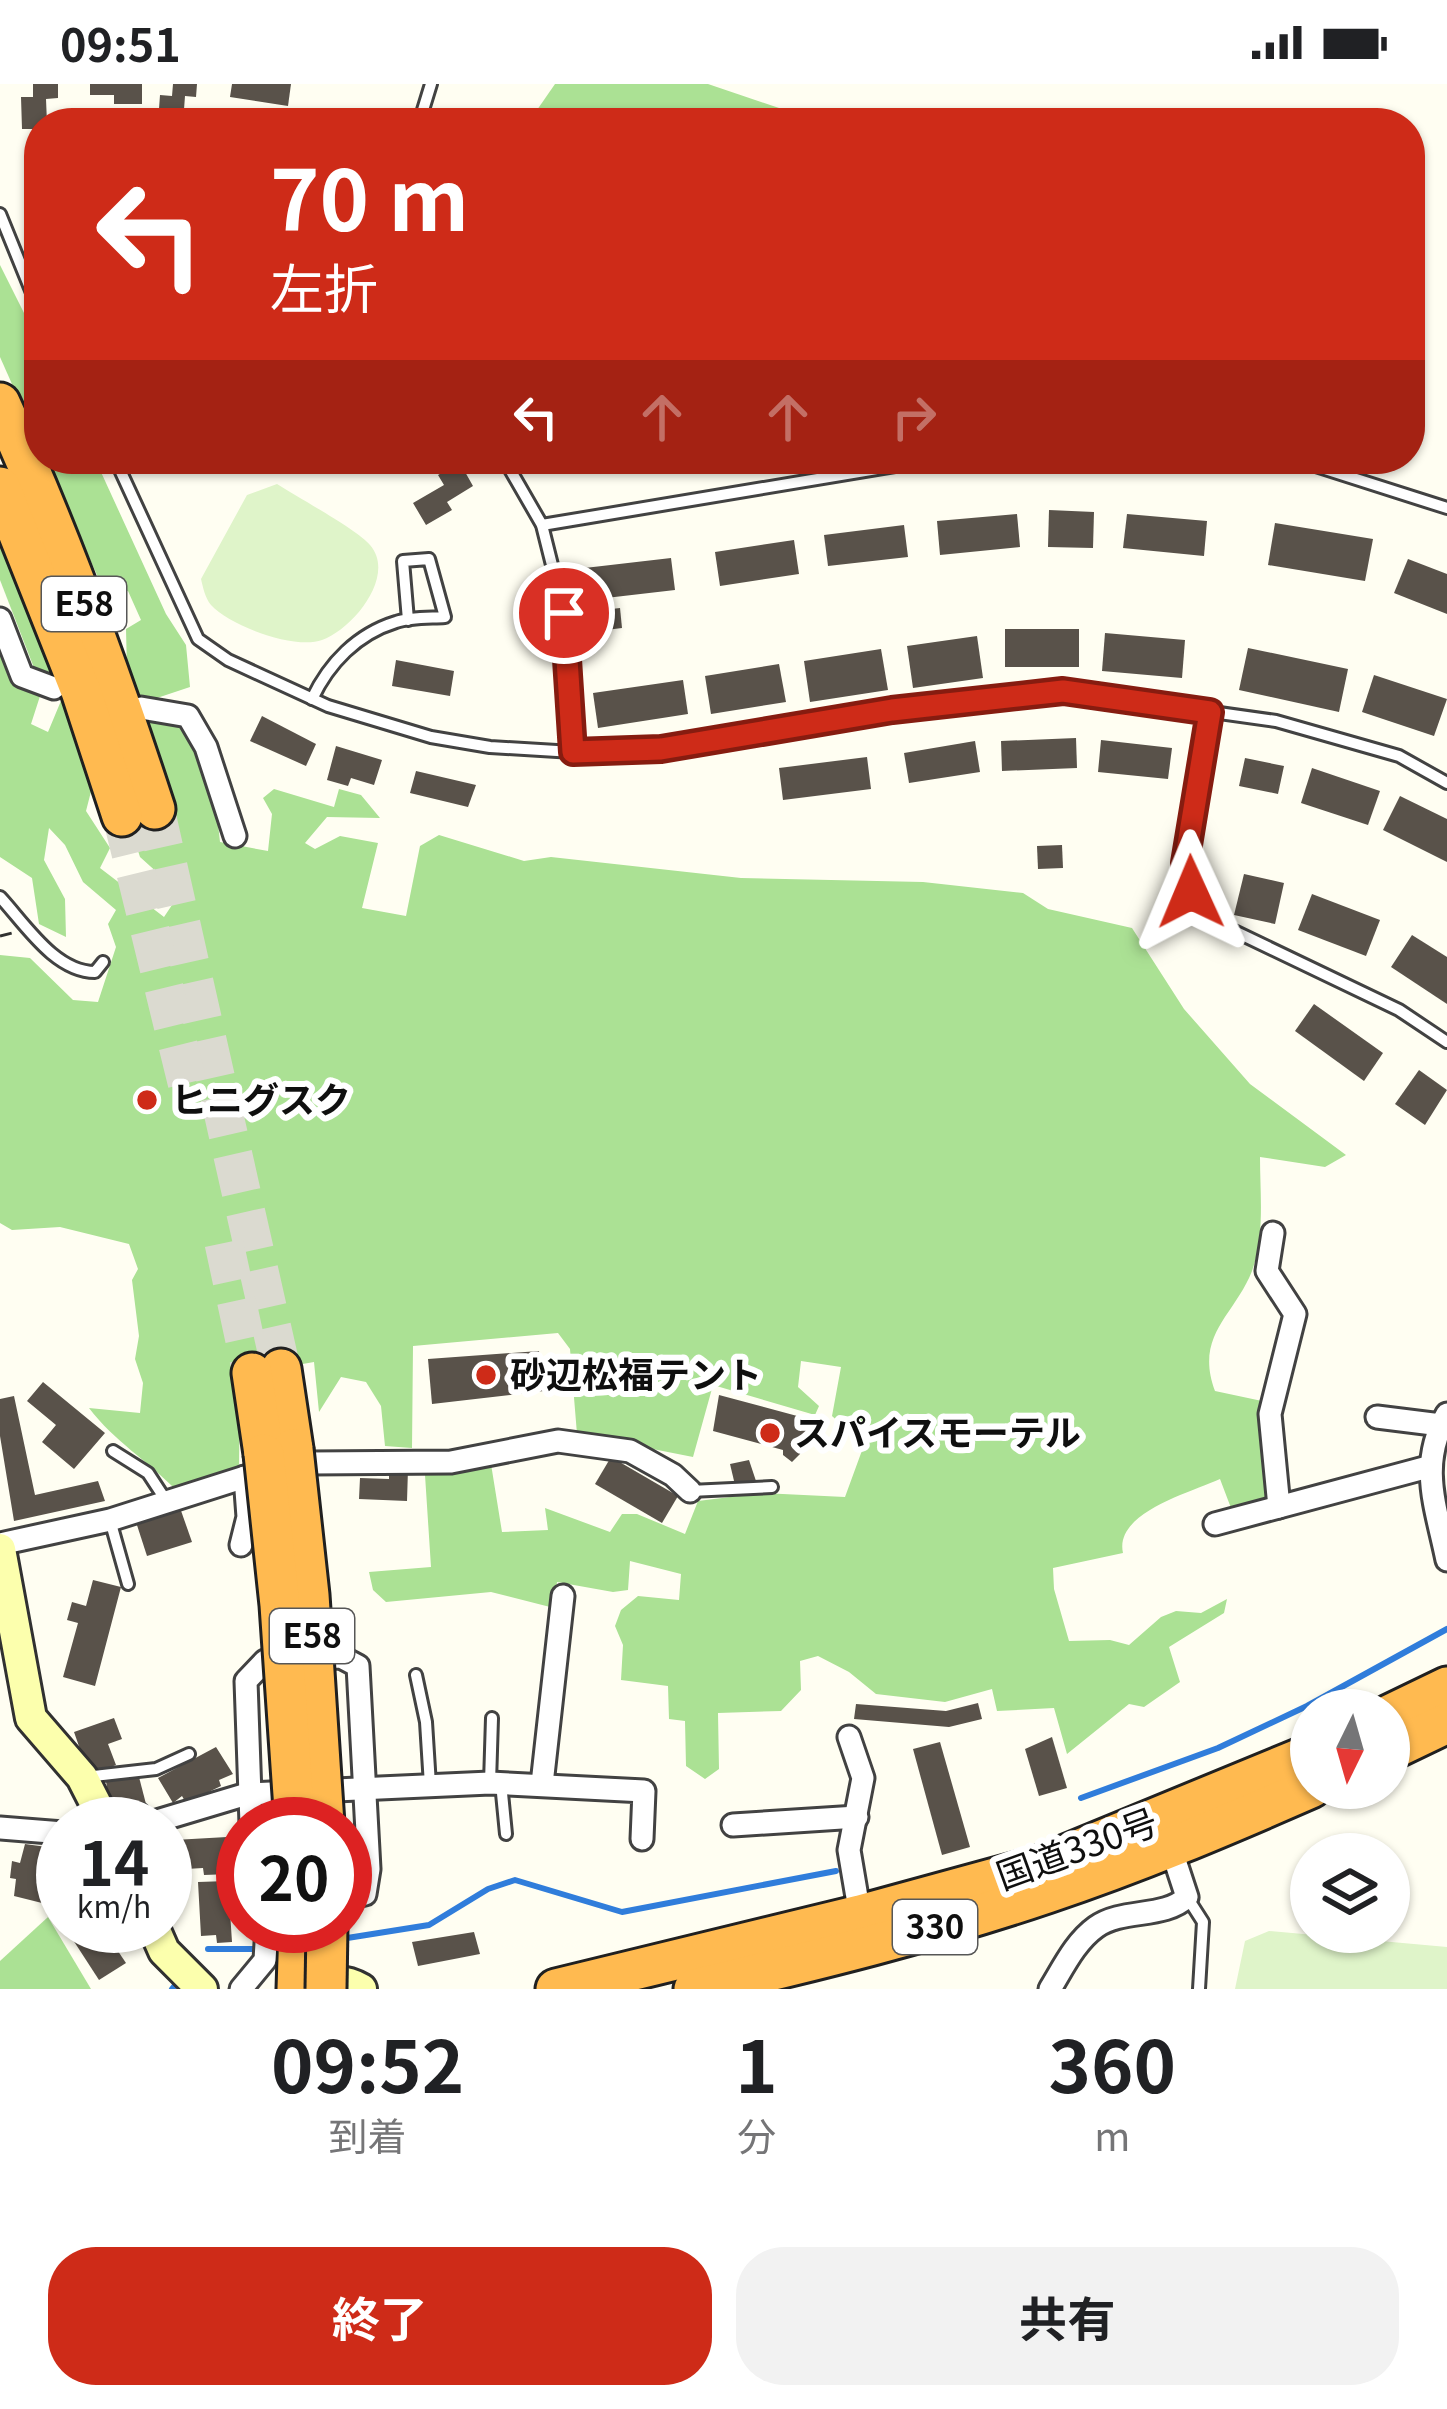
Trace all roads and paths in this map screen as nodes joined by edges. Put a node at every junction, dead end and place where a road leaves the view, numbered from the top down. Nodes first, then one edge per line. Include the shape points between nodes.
1 (0, 214) edge
2 (24, 273) edge
3 (0, 403) edge
4 (24, 454) edge
5 (33, 474) edge
6 (122, 474) edge
7 (513, 474) edge
8 (847, 474) edge
9 (1340, 474) edge
10 (0, 487) edge
11 (1447, 508) edge
12 (542, 525) junction
13 (0, 620) edge
14 (408, 620) junction
15 (54, 688) dead end
16 (312, 699) junction
17 (141, 708) dead end
18 (1210, 712) junction
19 (573, 752) junction
20 (1447, 783) edge
21 (235, 836) dead end
22 (0, 897) edge
23 (103, 962) dead end
24 (1447, 1042) edge
25 (1273, 1233) dead end
26 (266, 1371) tunnel mouth
27 (1377, 1417) dead end
28 (1443, 1427) edge
29 (113, 1450) dead end
30 (267, 1460) junction
31 (1428, 1467) junction
32 (772, 1487) dead end
33 (690, 1491) joint
34 (167, 1502) junction
35 (1279, 1507) junction
36 (110, 1520) junction
37 (1215, 1524) dead end
38 (241, 1545) dead end
39 (0, 1546) edge
40 (1447, 1560) edge
41 (128, 1584) dead end
42 (563, 1596) dead end
43 (416, 1675) dead end
44 (1447, 1687) edge
45 (1410, 1705) edge
46 (492, 1718) dead end
47 (1447, 1724) edge
48 (849, 1737) dead end
49 (1410, 1741) edge
50 (189, 1754) dead end
51 (1290, 1766) edge
52 (82, 1777) junction
53 (495, 1784) junction
54 (542, 1784) junction
55 (430, 1785) junction
56 (365, 1788) junction
57 (248, 1794) junction
58 (1290, 1795) edge
59 (92, 1797) edge
60 (248, 1797) edge
61 (294, 1797) edge
62 (322, 1797) edge
63 (365, 1797) edge
64 (192, 1806) edge
65 (857, 1817) junction
66 (733, 1825) dead end
67 (0, 1828) edge
68 (36, 1831) edge
69 (506, 1834) dead end
70 (1165, 1834) junction
71 (643, 1839) dead end
72 (1187, 1897) junction
73 (860, 1915) junction
74 (166, 1953) edge
75 (265, 1953) edge
76 (298, 1953) edge
77 (327, 1953) edge
78 (202, 1989) edge
79 (241, 1989) edge
80 (297, 1989) edge
81 (314, 1989) edge
82 (326, 1989) edge
83 (362, 1989) edge
84 (556, 1989) edge
85 (694, 1989) edge
86 (1049, 1989) edge
87 (1198, 1989) edge

1 - 2 lane
3 - 4 highway, E58
5 - 10 highway, E58 via 114,681 138,813
6 - 16 lane via 199,639
7 - 12 lane
8 - 12 lane
9 - 11 lane
12 - 19 lane via 564,613
13 - 15 street via 22,676
14 - 14 lane via 445,617 429,559 403,561
14 - 16 lane via 334,660
16 - 19 lane via 430,737
17 - 21 street via 188,716
18 - 19 lane via 1063,691 661,749
18 - 20 lane via 1335,736 1399,756
18 - 24 lane via 1185,863 1191,892 1230,929 1399,1010
22 - 23 lane via 65,966 95,972
25 - 35 street via 1267,1271 1295,1314 1270,1414
26 - 30 highway, E58
27 - 28 street
28 - 31 street
29 - 34 lane via 148,1473
30 - 33 street via 451,1462 558,1441 630,1451
30 - 34 street
30 - 38 street
30 - 61 highway, E58, bridge
30 - 62 highway, E58, bridge via 309,1594
31 - 35 street
31 - 40 street
32 - 33 lane
34 - 36 street
35 - 37 street
36 - 39 street
36 - 41 lane
39 - 52 street via 31,1718
42 - 54 street
43 - 55 lane
44 - 45 highway
46 - 53 lane
47 - 49 highway
48 - 65 street via 862,1778
50 - 52 lane via 156,1769
51 - 70 highway, 国道330号 / 330
52 - 59 street
53 - 54 street
53 - 55 street
53 - 69 lane
54 - 71 street via 644,1791
55 - 56 street
56 - 57 street
56 - 57 street via 358,1666 341,1657 265,1660 246,1681
56 - 63 street
57 - 60 street
57 - 64 street
58 - 70 highway, 国道330号 / 330
65 - 66 street
65 - 73 street via 849,1850
67 - 68 street
70 - 72 street
70 - 73 highway, 国道330号 / 330
70 - 85 highway, 国道330号 / 330 via 975,1916
72 - 86 street via 1096,1928
72 - 87 lane via 1203,1922
73 - 84 highway, 国道330号 / 330
74 - 78 street
75 - 79 street
76 - 80 highway
77 - 82 highway, bridge
81 - 83 street via 349,1982

